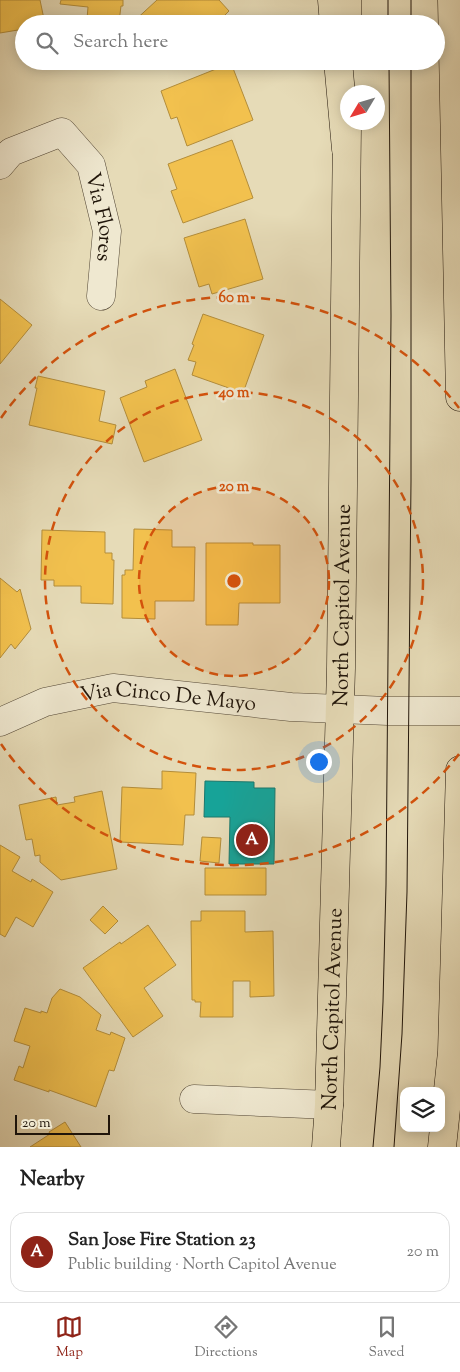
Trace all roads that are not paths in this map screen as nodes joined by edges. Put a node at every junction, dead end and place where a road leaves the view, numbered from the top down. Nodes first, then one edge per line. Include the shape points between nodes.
1 (332, 0) edge
2 (347, 0) edge
3 (452, 0) edge
4 (333, 15) edge
5 (347, 15) edge
6 (339, 70) edge
7 (347, 70) edge
8 (346, 149) junction
9 (0, 165) edge
10 (101, 296) dead end
11 (460, 397) edge
12 (340, 709) junction
13 (460, 711) edge
14 (0, 722) edge
15 (460, 770) edge
16 (194, 1099) dead end
17 (329, 1105) junction
18 (326, 1147) edge
19 (442, 1147) edge

1 - 4 main road
2 - 5 main road
3 - 11 main road
6 - 8 main road
7 - 8 main road, North Capitol Avenue
8 - 12 main road, North Capitol Avenue
9 - 10 street, Via Flores via 11,152 62,132 92,165 107,231
12 - 13 street, Via Cinco De Mayo
12 - 14 street, Via Cinco De Mayo via 291,707 113,688 45,702
12 - 17 main road, North Capitol Avenue
15 - 19 main road via 452,1052
16 - 17 street
17 - 18 main road, North Capitol Avenue

